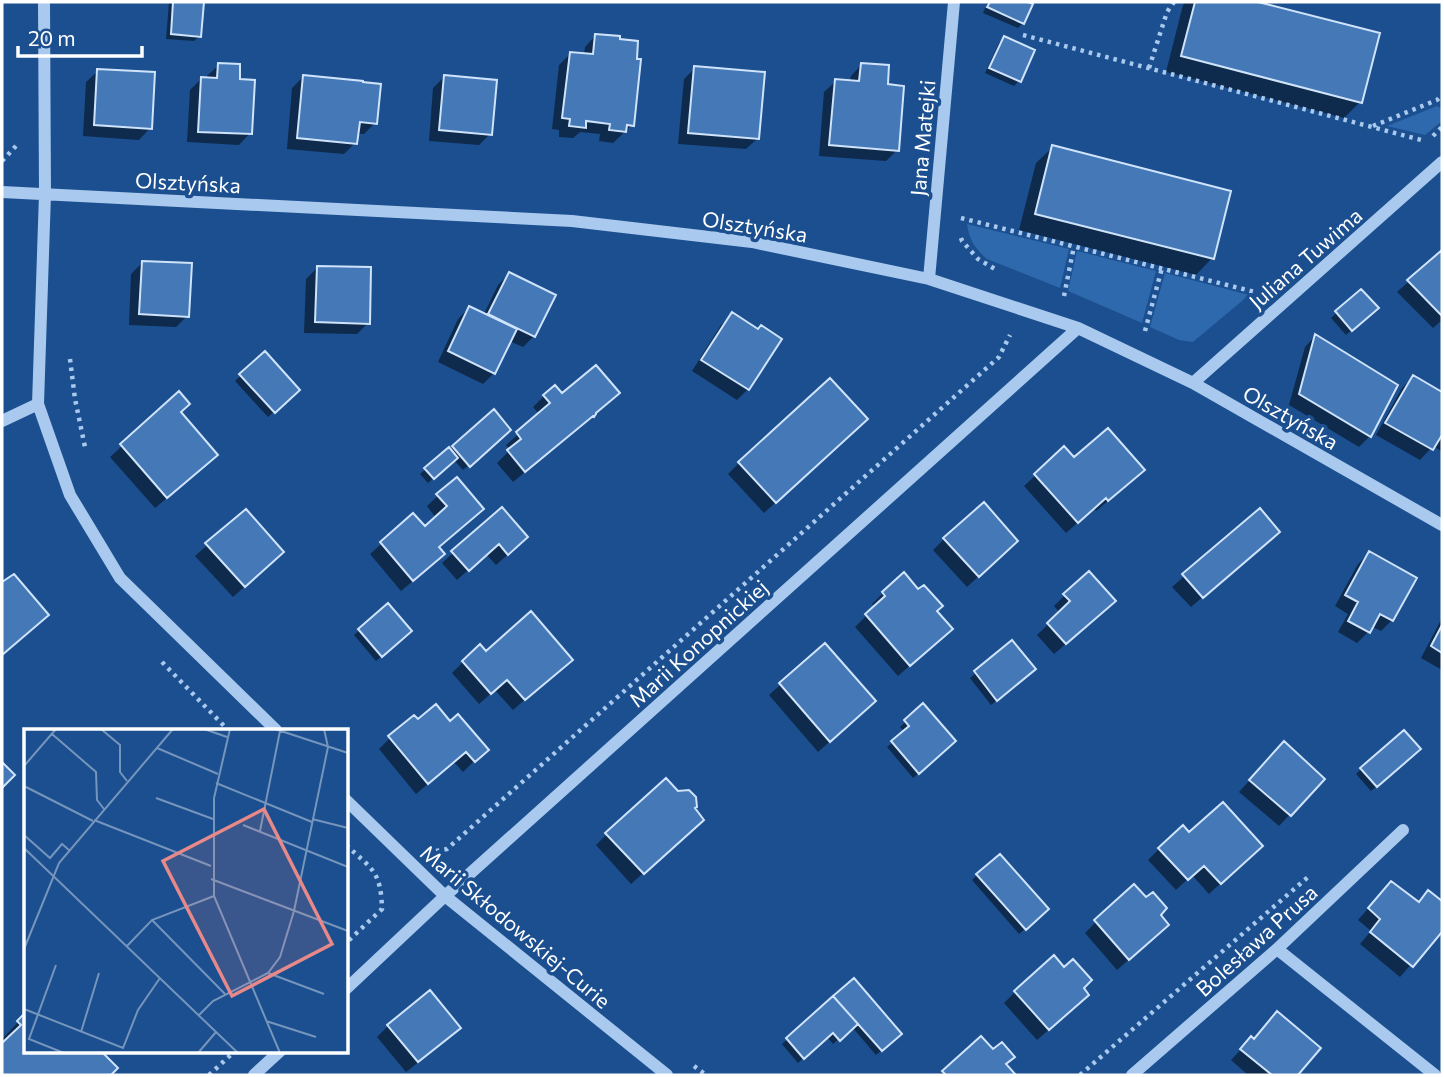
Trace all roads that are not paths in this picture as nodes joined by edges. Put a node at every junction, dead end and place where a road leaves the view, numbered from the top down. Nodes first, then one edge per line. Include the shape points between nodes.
1 (44, 2) edge
2 (954, 2) edge
3 (1442, 162) edge
4 (2, 192) edge
5 (45, 194) junction
6 (929, 279) junction
7 (1078, 328) junction
8 (1193, 383) junction
9 (38, 404) junction
10 (2, 421) edge
11 (1442, 525) edge
12 (275, 729) edge
13 (348, 802) edge
14 (1403, 830) dead end
15 (445, 896) junction
16 (1277, 949) junction
17 (348, 987) edge
18 (279, 1052) edge
19 (254, 1075) edge
20 (667, 1075) edge
21 (1132, 1075) edge
22 (1434, 1075) edge

1 - 5 street
2 - 6 street, Jana Matejki
3 - 8 street, Juliana Tuwima
4 - 5 street, Olsztyńska
5 - 6 street, Olsztyńska via 572,221 752,242
5 - 9 street
6 - 7 street, Olsztyńska
7 - 8 street, Olsztyńska
7 - 15 street, Marii Konopnickiej
8 - 11 street, Olsztyńska
9 - 10 street
9 - 12 street via 71,495 120,578
13 - 15 street, Marii Skłodowskiej-Curie
14 - 16 street, Bolesława Prusa
15 - 17 street, Marii Konopnickiej
15 - 20 street, Marii Skłodowskiej-Curie
16 - 21 street, Bolesława Prusa
16 - 22 street
18 - 19 street

